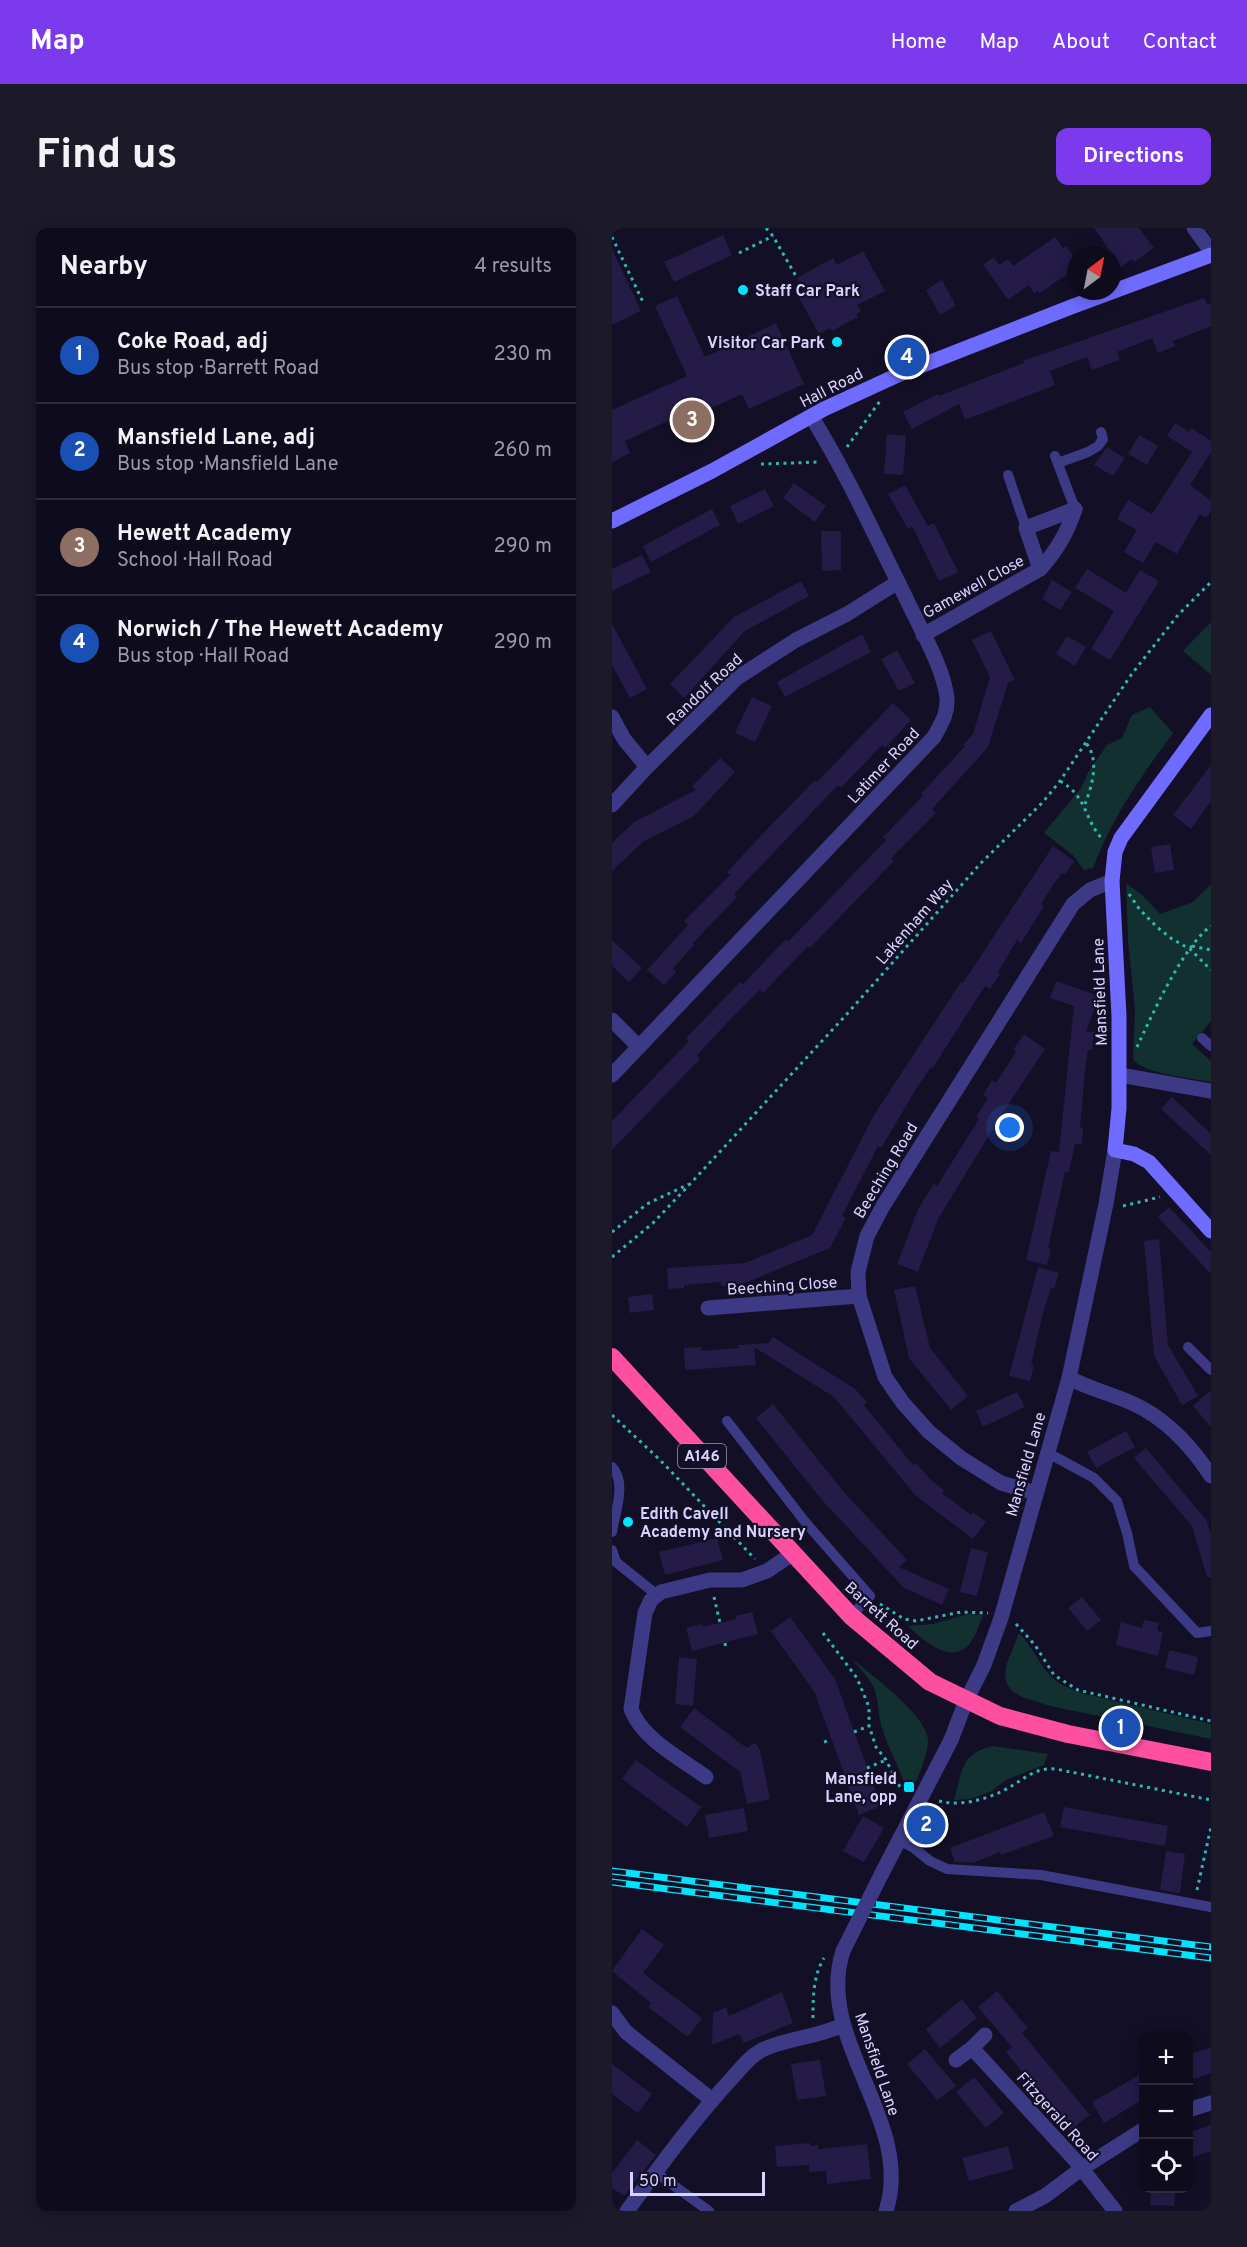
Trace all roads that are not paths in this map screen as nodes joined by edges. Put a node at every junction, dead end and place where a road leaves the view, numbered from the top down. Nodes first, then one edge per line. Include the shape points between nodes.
1 (1194, 228) edge
2 (1211, 253) edge
3 (811, 416) junction
4 (1101, 432) dead end
5 (1008, 475) dead end
6 (1075, 509) junction
7 (612, 521) edge
8 (1026, 528) junction
9 (1041, 569) junction
10 (898, 582) junction
11 (923, 635) junction
12 (1211, 715) edge
13 (612, 717) edge
14 (647, 767) junction
15 (612, 805) edge
16 (1112, 881) junction
17 (612, 1020) edge
18 (1202, 1038) dead end
19 (639, 1047) junction
20 (1211, 1047) edge
21 (612, 1075) edge
22 (1120, 1075) junction
23 (1211, 1091) edge
24 (1115, 1150) junction
25 (1211, 1231) edge
26 (859, 1296) junction
27 (708, 1308) dead end
28 (1188, 1347) dead end
29 (612, 1357) edge
30 (1211, 1370) edge
31 (1069, 1378) junction
32 (727, 1421) dead end
33 (1048, 1453) junction
34 (612, 1467) edge
35 (1211, 1476) edge
36 (1036, 1493) junction
37 (612, 1532) edge
38 (612, 1550) edge
39 (792, 1554) junction
40 (657, 1595) junction
41 (851, 1616) junction
42 (1211, 1631) edge
43 (966, 1701) junction
44 (1211, 1762) edge
45 (706, 1777) dead end
46 (899, 1840) junction
47 (1211, 1907) edge
48 (612, 2013) edge
49 (843, 2025) junction
50 (985, 2035) dead end
51 (972, 2048) junction
52 (956, 2060) dead end
53 (712, 2100) junction
54 (1211, 2103) edge
55 (1193, 2108) edge
56 (1139, 2132) edge
57 (1081, 2169) junction
58 (655, 2172) junction
59 (890, 2210) edge
60 (627, 2211) edge
61 (709, 2211) edge
62 (1017, 2211) edge
63 (1115, 2211) edge

1 - 2 street
2 - 3 street, Hall Road via 900,374
3 - 7 street, Hall Road
3 - 10 street, Latimer Road via 836,455
4 - 6 lane via 1103,439 1098,446 1056,459
5 - 8 lane
6 - 8 street, Gamewell Close
6 - 9 street, Gamewell Close via 1070,524
8 - 9 street, Gamewell Close
9 - 11 street, Gamewell Close
10 - 11 street, Latimer Road
10 - 14 street, Randolf Road via 737,678
11 - 19 street, Latimer Road via 947,700 946,717 934,737
12 - 16 street, Mansfield Lane via 1121,838 1114,852
13 - 14 street
14 - 15 street, Randolf Road
16 - 22 street, Mansfield Lane
16 - 26 street, Beeching Road via 1090,890 1073,904 888,1198 867,1236 858,1272
17 - 19 street
18 - 20 lane
19 - 21 street, Latimer Road
22 - 23 street
22 - 24 street, Mansfield Lane
24 - 25 street via 1149,1162
24 - 31 street, Mansfield Lane
26 - 27 street, Beeching Close
26 - 36 street, Beeching Road via 885,1377 929,1432 1001,1483
28 - 30 lane
29 - 39 highway, Barrett Road / A146
31 - 33 street, Mansfield Lane
31 - 35 street via 1135,1404 1172,1429
32 - 41 lane via 806,1523 870,1596
33 - 36 street, Mansfield Lane
33 - 42 lane via 1094,1478 1117,1501 1134,1566 1197,1634
34 - 37 lane via 620,1489
36 - 43 street, Mansfield Lane via 1000,1618 984,1665
38 - 40 lane via 616,1562
39 - 40 street via 767,1572 742,1580 710,1580
39 - 41 highway, Barrett Road / A146
40 - 45 street via 645,1613 631,1709 636,1722 650,1736
41 - 43 highway, Barrett Road / A146 via 930,1682
43 - 44 highway, Barrett Road / A146 via 1000,1716 1068,1734
43 - 46 street, Mansfield Lane via 951,1740 916,1795
46 - 47 lane via 947,1869 1041,1875
46 - 49 street, Mansfield Lane, bridge via 836,1970
48 - 53 street via 626,2032
49 - 53 street via 765,2049 753,2056
49 - 59 street, Mansfield Lane via 887,2144
50 - 51 street
51 - 52 street
51 - 57 street, Fitzgerald Road
53 - 58 street
54 - 55 street
56 - 57 street
57 - 62 street
57 - 63 street, Fitzgerald Road
58 - 60 street
58 - 61 lane

